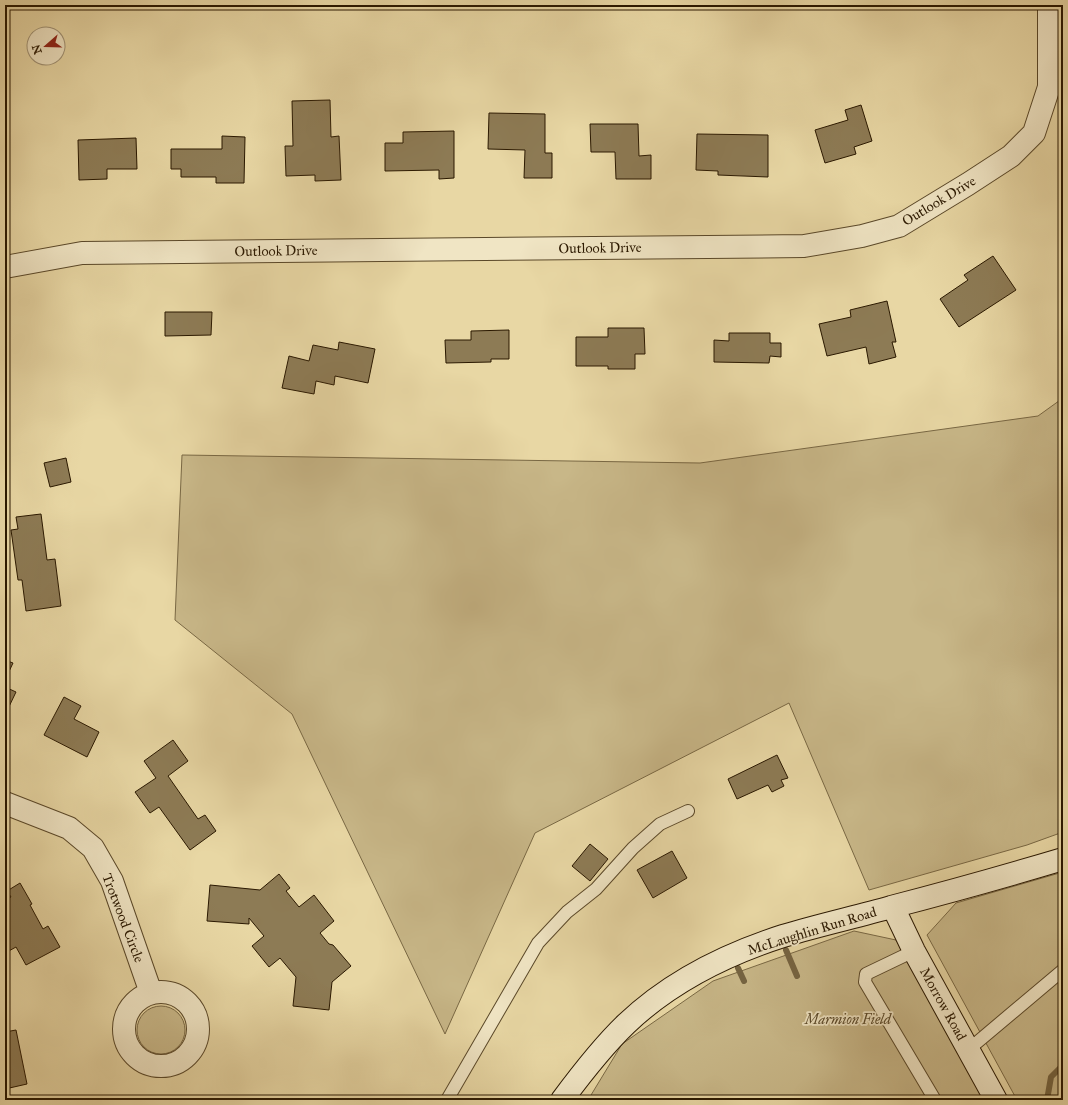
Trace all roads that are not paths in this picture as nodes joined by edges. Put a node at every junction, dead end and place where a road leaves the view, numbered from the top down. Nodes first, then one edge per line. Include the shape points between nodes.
1 (1049, 5) edge
2 (5, 267) edge
3 (5, 803) edge
4 (688, 811) dead end
5 (1063, 859) edge
6 (893, 907) junction
7 (914, 951) junction
8 (1063, 970) edge
9 (151, 993) dead end
10 (968, 1050) junction
11 (447, 1100) edge
12 (562, 1100) edge
13 (935, 1100) edge
14 (996, 1100) edge

1 - 2 street, Outlook Drive via 1049,87 1034,133 1011,156 899,226 862,236 804,246 82,253
3 - 9 street, Trotwood Circle via 69,828 92,848 112,881
4 - 11 lane via 655,828 596,889 567,912 538,943
5 - 6 street, McLaughlin Run Road
6 - 7 street, Morrow Road
6 - 12 street, McLaughlin Run Road via 783,936 715,963 677,984 627,1023 602,1048
7 - 10 street, Morrow Road
7 - 13 lane via 866,974 865,982
8 - 10 lane
10 - 14 street, Morrow Road

